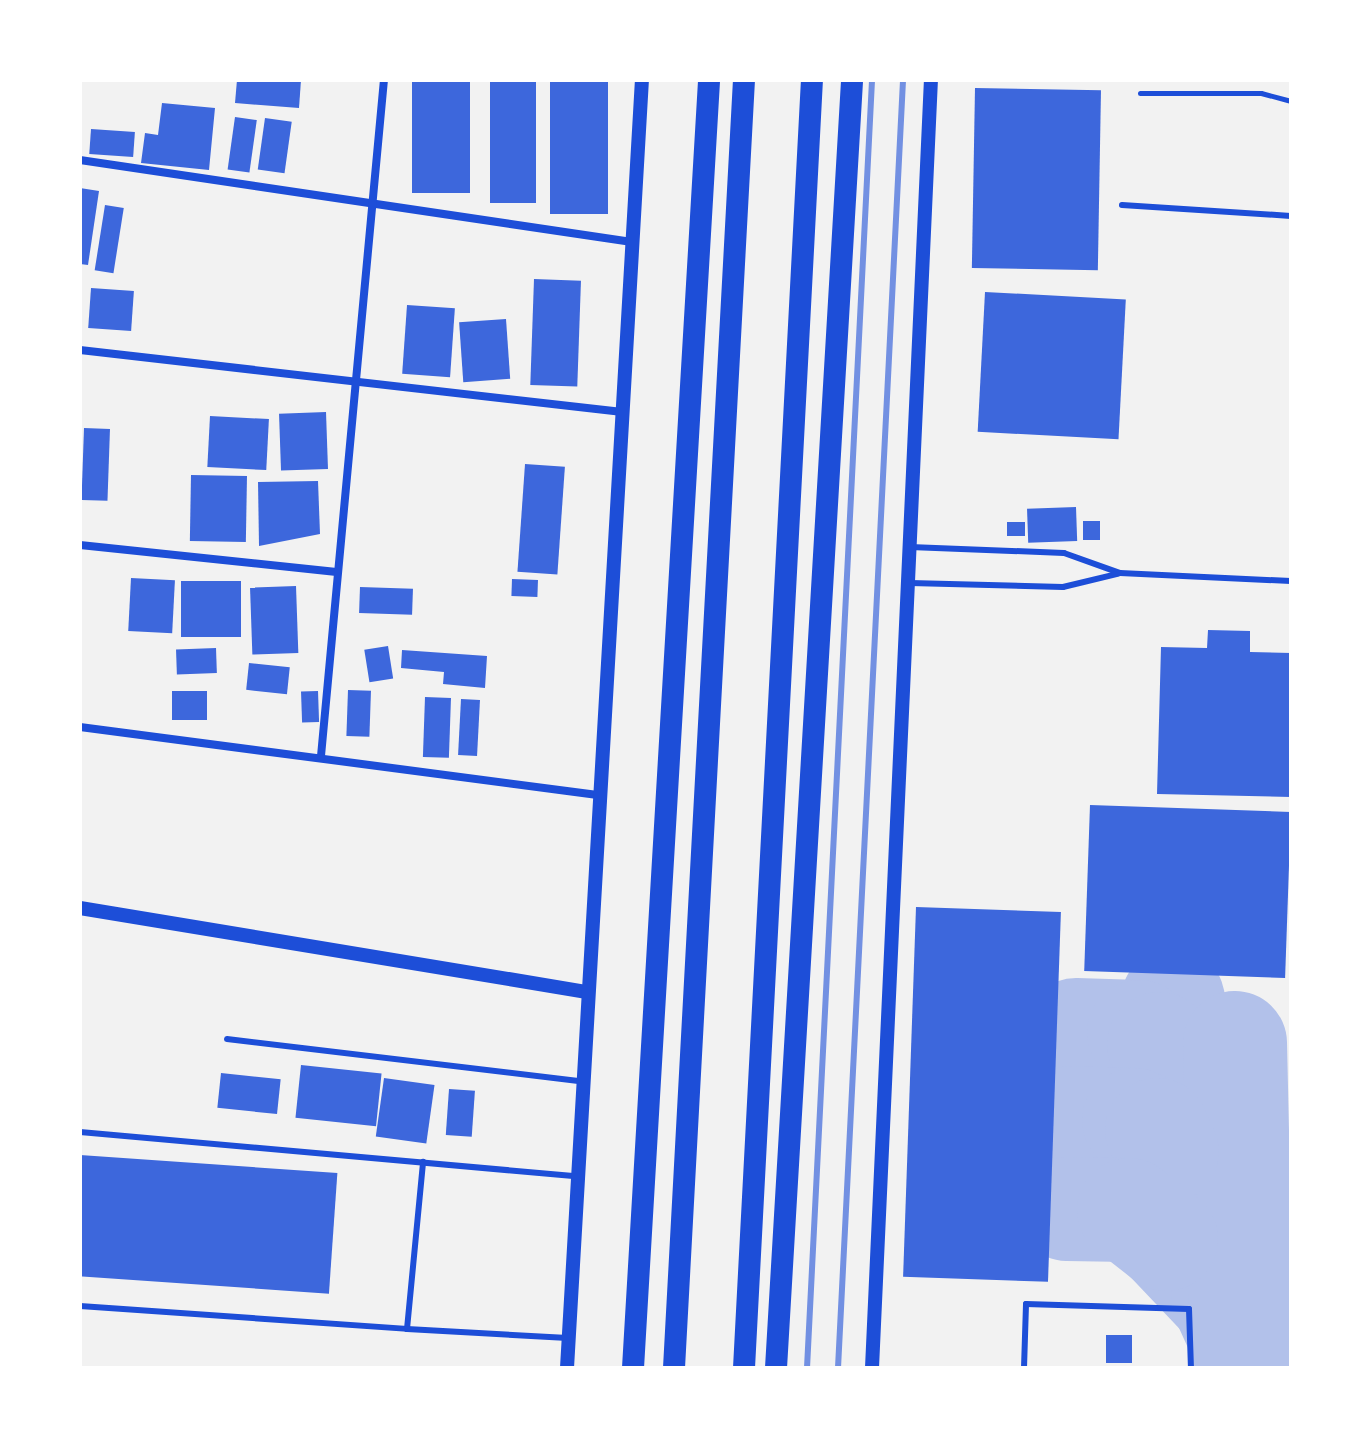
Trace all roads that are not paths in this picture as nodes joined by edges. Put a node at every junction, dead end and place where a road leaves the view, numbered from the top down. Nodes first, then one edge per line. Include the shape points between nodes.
1 (384, 80) edge
2 (642, 80) edge
3 (709, 80) edge
4 (744, 80) edge
5 (812, 80) edge
6 (852, 80) edge
7 (931, 80) edge
8 (80, 160) edge
9 (374, 203) junction
10 (1122, 205) dead end
11 (1291, 216) edge
12 (632, 242) junction
13 (80, 350) edge
14 (355, 381) junction
15 (622, 412) junction
16 (80, 545) edge
17 (905, 547) junction
18 (337, 572) junction
19 (1120, 573) junction
20 (1291, 581) edge
21 (903, 582) junction
22 (80, 727) edge
23 (321, 756) junction
24 (598, 795) junction
25 (80, 908) edge
26 (587, 992) junction
27 (227, 1039) dead end
28 (581, 1081) junction
29 (80, 1132) edge
30 (423, 1162) junction
31 (576, 1176) junction
32 (80, 1306) edge
33 (407, 1329) junction
34 (568, 1338) junction
35 (567, 1368) edge
36 (633, 1368) edge
37 (674, 1368) edge
38 (744, 1368) edge
39 (776, 1368) edge
40 (872, 1368) edge
41 (1024, 1368) edge
42 (1191, 1368) edge

1 - 9 street
2 - 12 street
3 - 36 highway
4 - 37 highway
5 - 38 highway
6 - 39 highway
7 - 17 street
8 - 9 street
9 - 12 street
9 - 14 street
10 - 11 lane
12 - 15 street
13 - 14 street
14 - 15 street
14 - 18 street
15 - 24 street
16 - 18 street
17 - 19 lane via 1064,553
17 - 21 street
18 - 23 street
19 - 20 lane
19 - 21 lane via 1063,587
21 - 40 street
22 - 23 street
23 - 24 street
24 - 26 street
25 - 26 street
26 - 28 street
27 - 28 lane
28 - 31 street
29 - 30 lane
30 - 31 lane
30 - 33 lane
31 - 34 street
32 - 33 lane
33 - 34 lane
34 - 35 street
41 - 42 lane via 1026,1304 1189,1309

